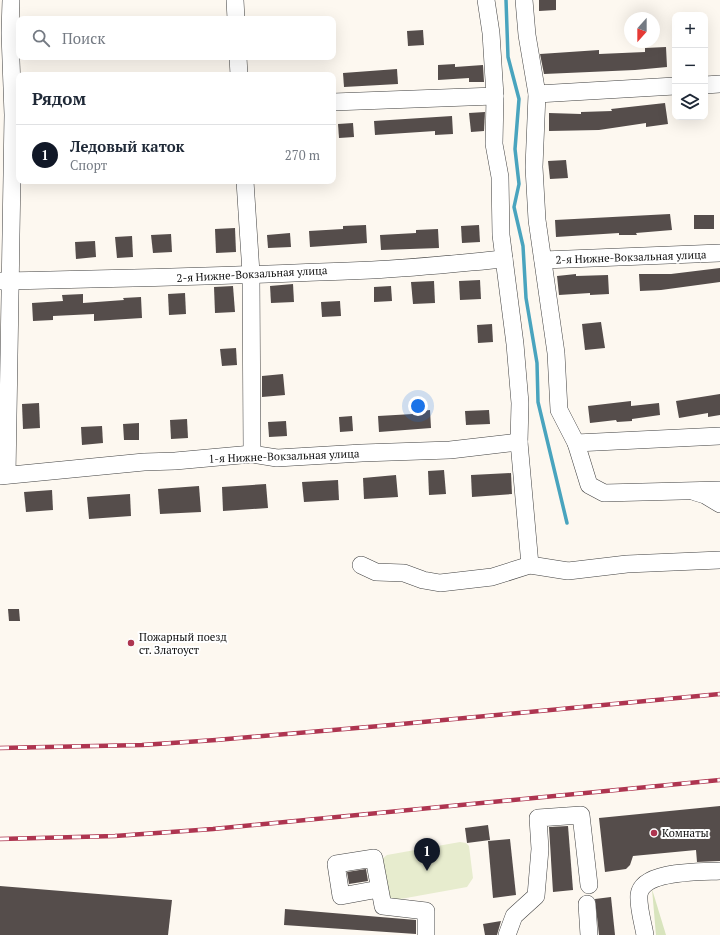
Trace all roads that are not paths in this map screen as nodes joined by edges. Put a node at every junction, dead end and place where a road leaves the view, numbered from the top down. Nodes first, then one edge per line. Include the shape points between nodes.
1 (11, 0) edge
2 (235, 0) edge
3 (486, 0) edge
4 (524, 0) edge
5 (236, 16) edge
6 (238, 60) edge
7 (239, 72) edge
8 (720, 84) edge
9 (708, 85) edge
10 (672, 86) edge
11 (537, 94) junction
12 (495, 96) junction
13 (336, 102) edge
14 (11, 115) edge
15 (245, 184) edge
16 (720, 253) edge
17 (504, 259) junction
18 (543, 260) junction
19 (251, 273) junction
20 (5, 281) edge
21 (720, 436) edge
22 (519, 442) junction
23 (576, 443) junction
24 (4, 454) edge
25 (252, 454) junction
26 (3, 476) edge
27 (720, 490) edge
28 (690, 491) junction
29 (720, 504) edge
30 (720, 560) edge
31 (530, 565) junction
32 (361, 566) dead end
33 (720, 871) edge
34 (589, 885) dead end
35 (379, 889) dead end
36 (587, 904) dead end
37 (426, 935) edge
38 (507, 935) edge
39 (589, 935) edge
40 (645, 935) edge

1 - 14 street
2 - 5 street
3 - 12 street
4 - 11 street
6 - 7 street
8 - 9 street
10 - 11 street
11 - 18 street via 534,167 537,220
12 - 13 street
12 - 17 street via 494,144 500,177
14 - 20 street
15 - 19 street
16 - 18 street, 2-я Нижне-Вокзальная улица
17 - 19 street, 2-я Нижне-Вокзальная улица via 373,270
17 - 22 street via 519,396
18 - 23 street via 556,353 559,410
19 - 20 street, 2-я Нижне-Вокзальная улица via 179,278
19 - 25 street
20 - 24 street
21 - 23 street
22 - 25 street, 1-я Нижне-Вокзальная улица via 450,450 277,458
22 - 31 street
23 - 28 street via 590,485 604,493
24 - 26 street
25 - 26 street, 1-я Нижне-Вокзальная улица
27 - 28 street
28 - 29 street
30 - 31 street via 627,564 568,571
31 - 32 street via 492,576 440,583 404,573 376,572
33 - 40 street via 657,877 645,884 639,894
34 - 38 street via 581,815 538,818 540,850 536,896 514,916
35 - 37 street via 341,896 336,864 374,858 383,906 426,910
36 - 39 street

